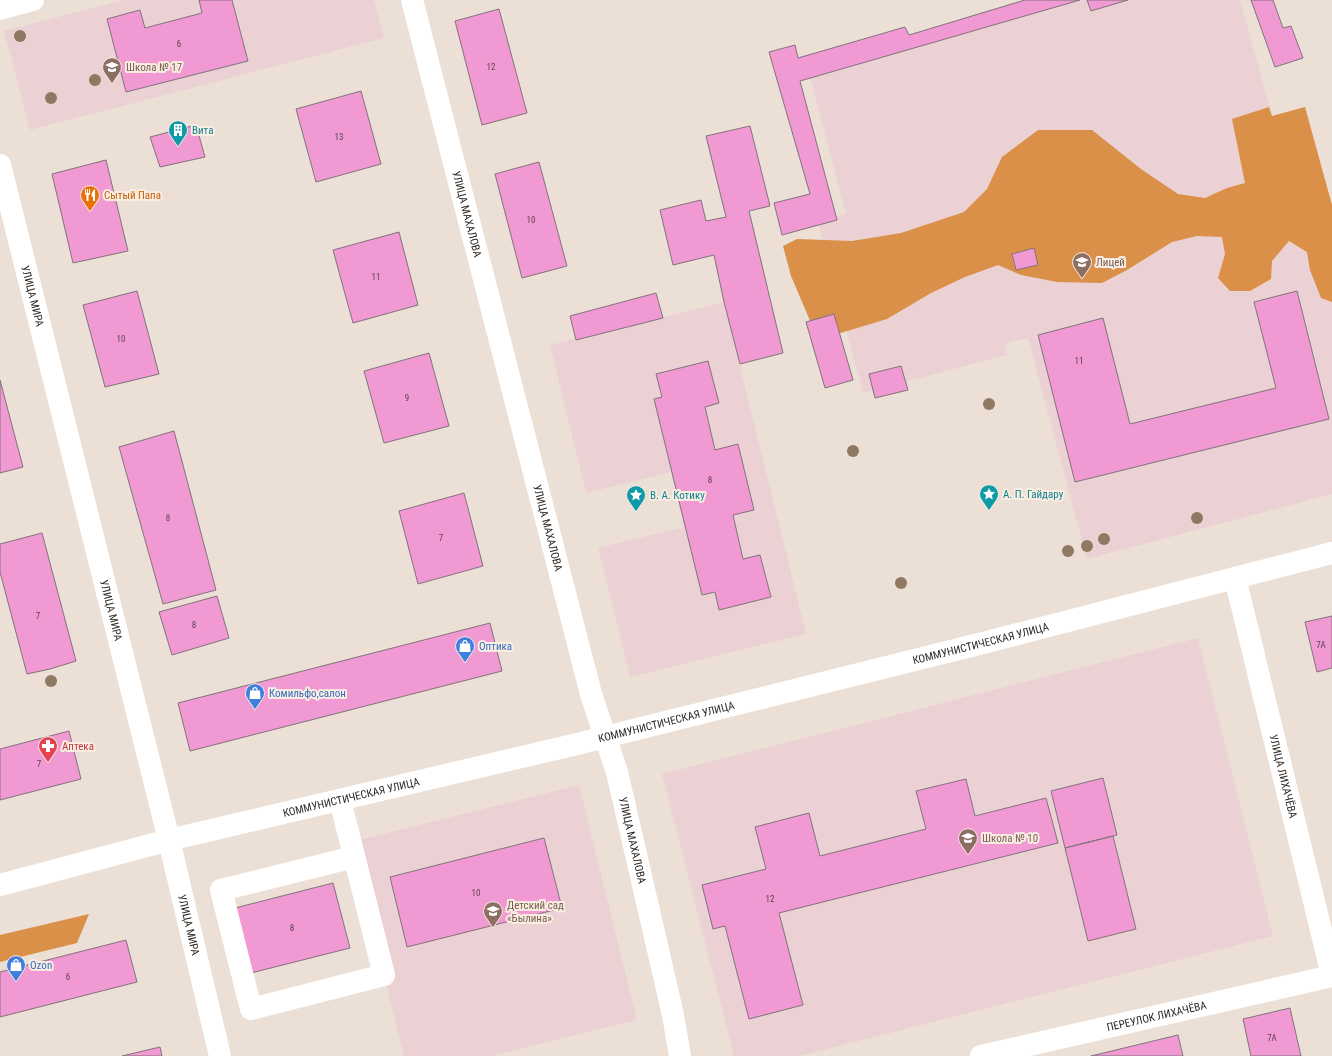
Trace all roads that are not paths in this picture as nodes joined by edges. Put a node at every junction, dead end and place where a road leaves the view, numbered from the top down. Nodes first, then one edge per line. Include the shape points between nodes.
1 (33, 0) edge
2 (412, 0) edge
3 (0, 9) edge
4 (0, 165) edge
5 (1332, 553) edge
6 (1235, 578) junction
7 (605, 737) junction
8 (340, 800) junction
9 (169, 840) junction
10 (354, 857) junction
11 (0, 885) edge
12 (1332, 976) edge
13 (220, 1056) edge
14 (680, 1056) edge
15 (980, 1056) edge

1 - 3 street
2 - 7 street, УЛИЦА МАХАЛОВА via 591,694
4 - 9 street, УЛИЦА МИРА
5 - 6 street, КОММУНИСТИЧЕСКАЯ УЛИЦА
6 - 7 street, КОММУНИСТИЧЕСКАЯ УЛИЦА
6 - 12 street, УЛИЦА ЛИХАЧЁВА
7 - 8 street, КОММУНИСТИЧЕСКАЯ УЛИЦА
7 - 14 street, УЛИЦА МАХАЛОВА via 617,772
8 - 9 street, КОММУНИСТИЧЕСКАЯ УЛИЦА
8 - 10 street
9 - 11 street, КОММУНИСТИЧЕСКАЯ УЛИЦА
9 - 13 street, УЛИЦА МИРА
10 - 10 street via 384,975 251,1009 221,890
12 - 15 street, ПЕРЕУЛОК ЛИХАЧЁВА

